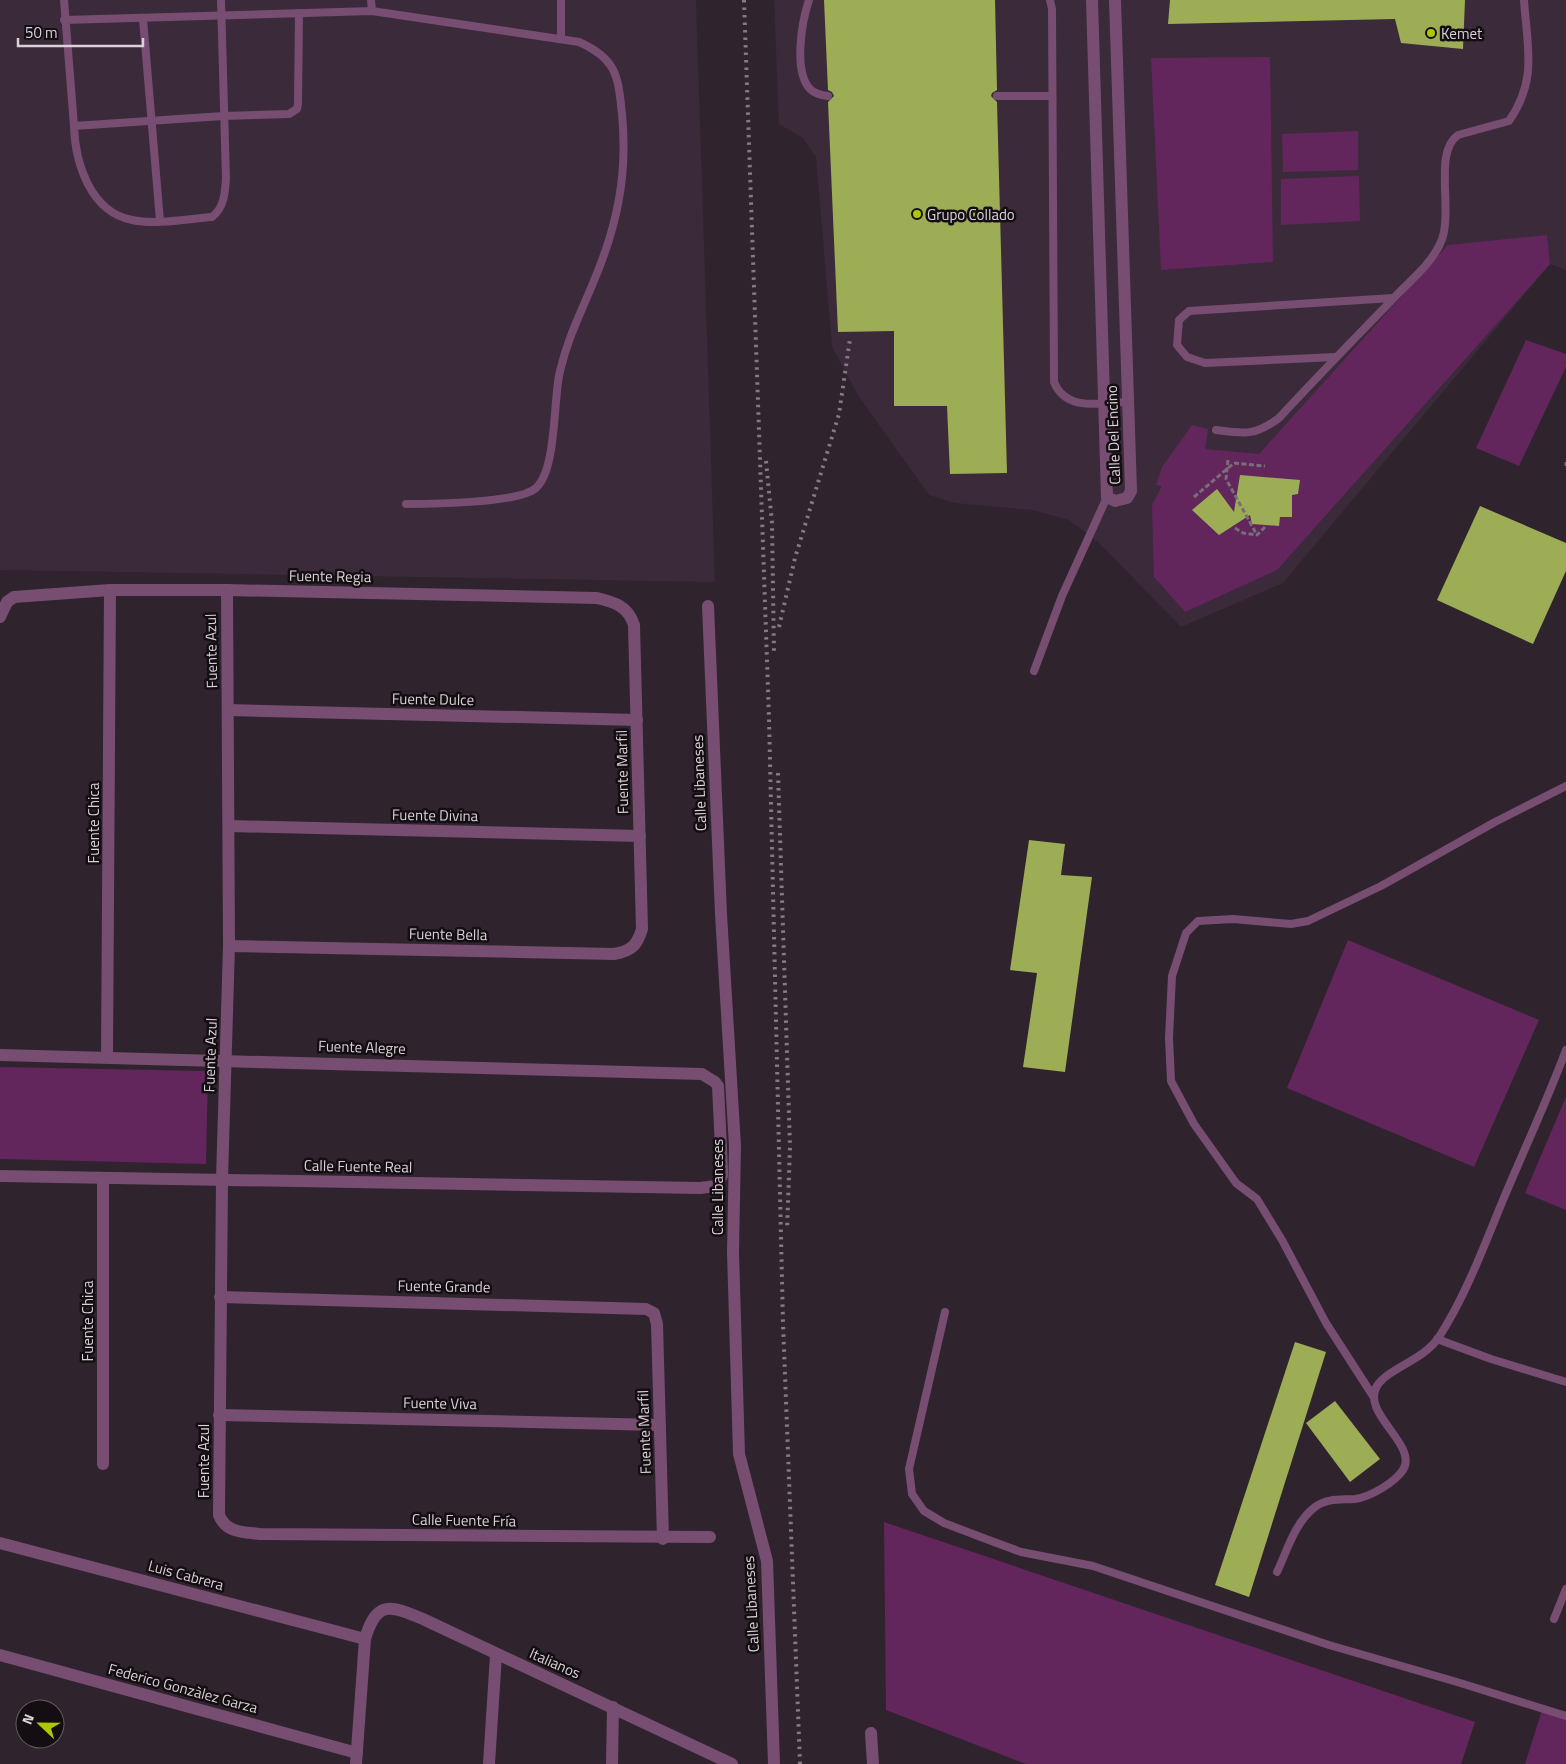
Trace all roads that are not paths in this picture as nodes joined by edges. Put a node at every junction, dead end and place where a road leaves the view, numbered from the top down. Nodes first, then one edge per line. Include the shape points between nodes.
1 (64, 0) edge
2 (221, 0) edge
3 (371, 0) edge
4 (561, 0) edge
5 (809, 0) edge
6 (1050, 0) edge
7 (1092, 0) edge
8 (1116, 0) edge
9 (1524, 0) edge
10 (372, 11) junction
11 (299, 13) junction
12 (221, 17) junction
13 (143, 19) junction
14 (64, 20) junction
15 (561, 38) junction
16 (828, 96) dead end
17 (997, 96) dead end
18 (1051, 96) junction
19 (223, 116) junction
20 (151, 121) junction
21 (74, 126) junction
22 (160, 221) junction
23 (1394, 298) junction
24 (1336, 357) junction
25 (1104, 402) junction
26 (1128, 402) junction
27 (1216, 430) dead end
28 (1107, 497) junction
29 (406, 504) dead end
30 (110, 590) junction
31 (227, 590) junction
32 (708, 606) dead end
33 (0, 617) edge
34 (634, 625) joint
35 (1034, 671) dead end
36 (228, 710) junction
37 (637, 720) junction
38 (1566, 786) edge
39 (230, 826) junction
40 (640, 836) junction
41 (641, 919) joint
42 (229, 946) junction
43 (1566, 1050) edge
44 (0, 1055) edge
45 (107, 1057) junction
46 (226, 1059) junction
47 (0, 1176) edge
48 (103, 1179) junction
49 (222, 1179) junction
50 (716, 1186) joint
51 (220, 1297) junction
52 (946, 1312) dead end
53 (657, 1324) joint
54 (1437, 1339) junction
55 (1566, 1382) edge
56 (1373, 1396) junction
57 (219, 1415) junction
58 (660, 1425) junction
59 (103, 1464) dead end
60 (222, 1521) joint
61 (710, 1537) dead end
62 (663, 1539) junction
63 (0, 1543) edge
64 (1277, 1572) dead end
65 (1566, 1589) edge
66 (1554, 1619) dead end
67 (365, 1639) junction
68 (0, 1655) edge
69 (496, 1655) junction
70 (613, 1707) junction
71 (1566, 1716) edge
72 (871, 1733) dead end
73 (357, 1758) edge
74 (489, 1764) edge
75 (612, 1764) edge
76 (732, 1764) edge
77 (774, 1764) edge
78 (873, 1764) edge

1 - 14 lane
2 - 12 lane
3 - 10 lane
4 - 15 lane
5 - 16 lane via 802,26 803,73 810,88 817,94
6 - 18 lane
7 - 25 street, Calle Del Encino
8 - 26 street, Calle Del Encino
9 - 23 lane via 1529,77 1524,97 1509,121 1458,135 1452,140 1445,157 1447,206 1440,244
10 - 11 lane
10 - 15 lane
11 - 12 lane
11 - 19 lane via 297,109 289,114
12 - 13 lane
12 - 19 lane
13 - 14 lane
13 - 20 lane
14 - 21 lane
15 - 29 lane via 598,50 611,65 618,85 624,139 622,192 612,234 570,332 559,374 544,476 536,488 524,495 450,504
17 - 18 lane
18 - 25 lane via 1054,382 1064,398 1072,402
19 - 20 lane
19 - 22 lane via 226,179 225,195 218,213 212,217
20 - 21 lane
20 - 22 lane
21 - 22 lane via 80,168 100,200 117,215 133,220
23 - 24 lane
23 - 24 lane via 1189,311 1179,320 1177,345 1187,358 1205,363
24 - 27 lane via 1279,418 1266,427 1246,434
25 - 26 lane
25 - 28 street, Calle Del Encino
26 - 28 street, Calle Del Encino via 1130,494 1119,501
28 - 35 lane via 1062,596
30 - 31 street, Fuente Regia
30 - 33 street, Fuente Regia via 14,597 6,602
30 - 45 street, Fuente Chica
31 - 34 street, Fuente Regia via 597,598 624,608
31 - 36 street, Fuente Azul
32 - 77 street, Calle Libaneses via 735,1146 733,1252 738,1434 743,1473 767,1561
34 - 37 street, Fuente Marfil
36 - 37 street, Fuente Dulce
36 - 39 street, Fuente Azul
37 - 40 street, Fuente Marfil
38 - 56 lane via 1381,886 1308,921 1291,924 1233,919 1198,921 1186,933 1177,956 1172,976 1169,1038 1171,1081 1194,1124 1236,1183 1257,1199 1326,1323
39 - 40 street, Fuente Divina
39 - 42 street, Fuente Azul
40 - 41 street, Fuente Marfil
41 - 42 street, Fuente Bella via 640,935 634,947 614,954
42 - 46 street, Fuente Azul
43 - 54 lane via 1474,1268
44 - 45 street, Fuente Alegre
45 - 46 street, Fuente Alegre
46 - 49 street, Fuente Azul
46 - 50 street, Fuente Alegre via 689,1072 710,1078 718,1086 722,1176
47 - 48 street, Calle Fuente Real
48 - 49 street, Calle Fuente Real
48 - 59 street, Fuente Chica
49 - 50 street, Calle Fuente Real via 635,1188
49 - 51 street, Fuente Azul
51 - 53 street, Fuente Grande via 621,1307 646,1309 654,1313
51 - 57 street, Fuente Azul
52 - 71 lane via 909,1469 912,1494 924,1511 944,1523 1021,1552 1093,1566 1329,1645
53 - 58 street, Fuente Marfil
54 - 55 lane
54 - 56 lane via 1424,1354 1378,1383
56 - 64 lane via 1383,1421 1402,1448 1407,1461 1404,1468 1371,1494 1357,1499 1329,1500 1314,1507 1297,1528
57 - 58 street, Fuente Viva
57 - 60 street, Fuente Azul via 219,1515
58 - 62 street, Fuente Marfil
60 - 62 street, Calle Fuente Fría via 236,1532 260,1534
61 - 62 street, Calle Fuente Fría
63 - 67 street, Luis Cabrera
65 - 66 lane
67 - 69 street, Italianos via 369,1623 383,1608 402,1610
67 - 73 street
68 - 73 street, Federico Gonzàlez Garza
69 - 70 street, Italianos
69 - 74 street
70 - 75 street
70 - 76 street, Italianos
72 - 78 street

